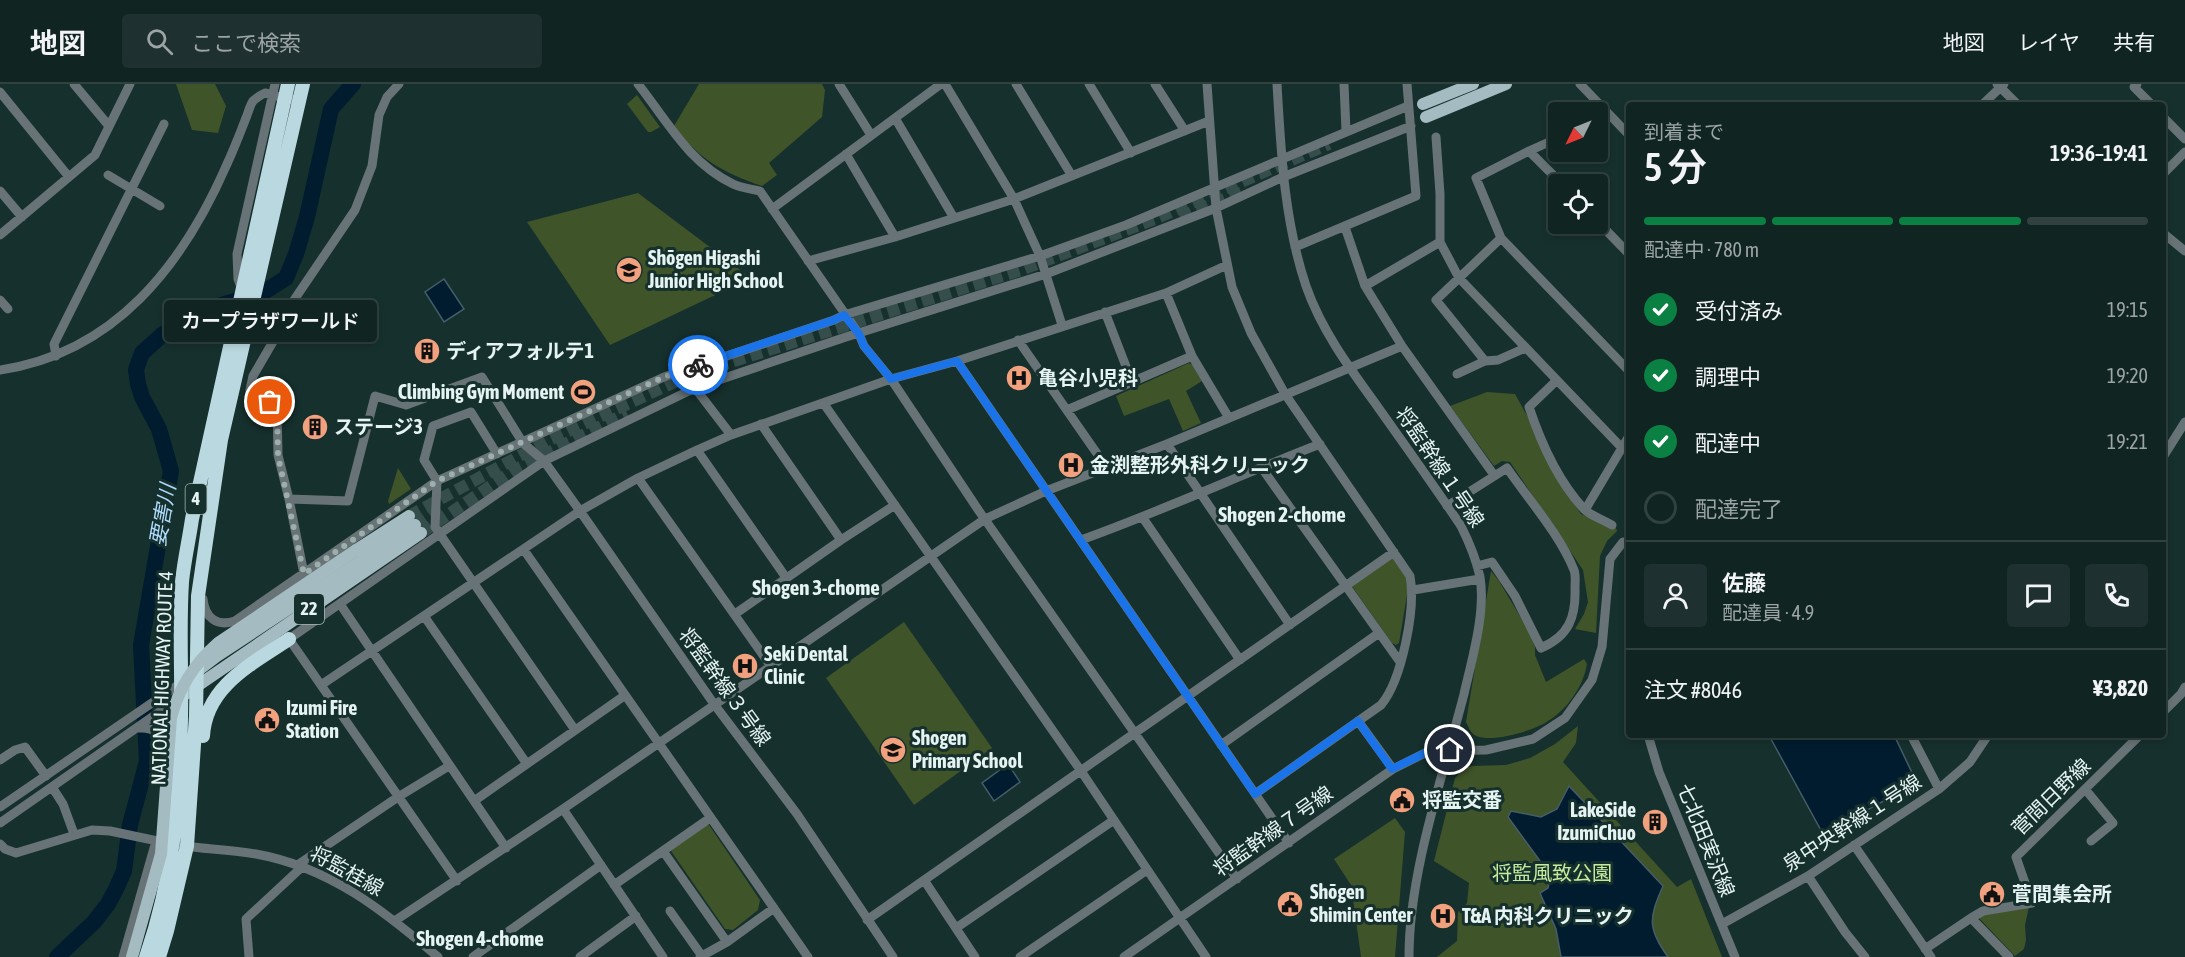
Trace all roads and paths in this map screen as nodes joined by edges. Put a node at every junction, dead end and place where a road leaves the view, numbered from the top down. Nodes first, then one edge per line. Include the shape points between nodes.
1 (74, 84) edge
2 (130, 84) edge
3 (275, 84) edge
4 (303, 84) edge
5 (399, 84) edge
6 (639, 84) edge
7 (839, 84) edge
8 (943, 84) edge
9 (1016, 84) edge
10 (1089, 84) edge
11 (1155, 84) edge
12 (1207, 84) edge
13 (1277, 84) edge
14 (1344, 84) edge
15 (1407, 84) edge
16 (1473, 84) edge
17 (1506, 84) edge
18 (1580, 84) edge
19 (1998, 85) edge
20 (2134, 85) edge
21 (0, 92) edge
22 (282, 92) edge
23 (299, 101) junction
24 (1984, 102) edge
25 (2015, 102) edge
26 (2149, 102) edge
27 (1423, 104) dead end
28 (1408, 106) junction
29 (1610, 116) joint
30 (1426, 117) dead end
31 (895, 118) junction
32 (2166, 120) edge
33 (1209, 122) junction
34 (164, 124) dead end
35 (109, 126) junction
36 (1411, 126) junction
37 (1185, 131) junction
38 (1346, 131) junction
39 (1626, 132) edge
40 (871, 135) junction
41 (1436, 137) dead end
42 (2185, 139) edge
43 (1548, 142) edge
44 (1529, 151) junction
45 (2185, 152) edge
46 (1131, 153) junction
47 (846, 154) junction
48 (1281, 158) junction
49 (2166, 171) edge
50 (1552, 174) edge
51 (108, 175) dead end
52 (1072, 176) junction
53 (69, 177) junction
54 (1283, 177) junction
55 (1214, 188) junction
56 (132, 189) junction
57 (0, 191) edge
58 (1014, 199) junction
59 (160, 206) dead end
60 (1216, 208) junction
61 (772, 209) junction
62 (22, 217) junction
63 (954, 218) junction
64 (1345, 227) junction
65 (1608, 232) edge
66 (0, 235) edge
67 (2166, 235) edge
68 (895, 237) junction
69 (1501, 238) junction
70 (1440, 242) junction
71 (1294, 247) junction
72 (1626, 251) edge
73 (2185, 251) edge
74 (1040, 256) junction
75 (808, 261) junction
76 (1227, 265) junction
77 (1046, 274) junction
78 (1459, 278) junction
79 (1365, 286) junction
80 (1166, 293) junction
81 (0, 300) edge
82 (8, 309) dead end
83 (1105, 312) junction
84 (844, 315) junction
85 (1062, 325) junction
86 (248, 329) junction
87 (271, 334) junction
88 (859, 334) junction
89 (1018, 340) junction
90 (1402, 346) junction
91 (1525, 348) junction
92 (56, 356) junction
93 (1192, 356) junction
94 (957, 361) junction
95 (1485, 361) junction
96 (1349, 368) junction
97 (1626, 368) edge
98 (0, 370) edge
99 (684, 370) junction
100 (1457, 374) dead end
101 (891, 379) junction
102 (1556, 381) junction
103 (1132, 382) junction
104 (695, 388) junction
105 (1285, 394) junction
106 (824, 404) junction
107 (1067, 410) junction
108 (1229, 418) junction
109 (2185, 422) edge
110 (762, 424) junction
111 (731, 435) junction
112 (1626, 441) edge
113 (523, 443) junction
114 (1167, 444) junction
115 (1320, 444) junction
116 (1622, 448) junction
117 (697, 450) junction
118 (2166, 452) edge
119 (497, 454) junction
120 (544, 461) junction
121 (1261, 467) junction
122 (1107, 468) junction
123 (1494, 475) junction
124 (638, 478) junction
125 (437, 481) junction
126 (1046, 491) junction
127 (1200, 492) junction
128 (289, 499) junction
129 (895, 505) junction
130 (1448, 506) junction
131 (1585, 510) junction
132 (580, 511) junction
133 (1143, 518) junction
134 (985, 519) junction
135 (415, 524) junction
136 (1612, 525) dead end
137 (440, 534) junction
138 (841, 540) junction
139 (1081, 540) junction
140 (1626, 542) edge
141 (524, 550) junction
142 (1394, 552) junction
143 (929, 556) junction
144 (1477, 566) junction
145 (304, 574) junction
146 (200, 579) junction
147 (787, 579) junction
148 (1480, 579) junction
149 (474, 583) junction
150 (1345, 586) junction
151 (1413, 590) junction
152 (340, 604) junction
153 (735, 614) junction
154 (424, 616) junction
155 (1290, 624) junction
156 (1379, 633) junction
157 (289, 639) junction
158 (372, 650) junction
159 (1240, 660) junction
160 (1400, 662) junction
161 (770, 665) junction
162 (197, 671) junction
163 (197, 686) junction
164 (321, 686) junction
165 (2185, 687) edge
166 (181, 690) junction
167 (624, 696) junction
168 (1187, 696) junction
169 (714, 704) junction
170 (2166, 709) edge
171 (1358, 721) junction
172 (135, 730) junction
173 (575, 730) junction
174 (1135, 733) junction
175 (1649, 738) edge
176 (1913, 738) edge
177 (1986, 738) edge
178 (2137, 738) edge
179 (658, 743) junction
180 (1221, 745) junction
181 (1450, 750) junction
182 (0, 760) edge
183 (527, 764) junction
184 (449, 766) junction
185 (1392, 769) junction
186 (1081, 771) junction
187 (185, 775) junction
188 (45, 776) junction
189 (52, 787) junction
190 (1939, 789) junction
191 (2085, 789) junction
192 (1255, 794) junction
193 (398, 797) junction
194 (474, 801) junction
195 (0, 807) edge
196 (563, 809) junction
197 (710, 818) junction
198 (1114, 820) junction
199 (0, 823) edge
200 (74, 834) junction
201 (151, 840) junction
202 (2091, 842) dead end
203 (1289, 843) junction
204 (0, 844) edge
205 (180, 845) junction
206 (1854, 845) junction
207 (506, 848) junction
208 (663, 851) junction
209 (301, 865) junction
210 (601, 865) junction
211 (1147, 870) junction
212 (1808, 876) junction
213 (1237, 879) junction
214 (924, 880) junction
215 (457, 881) junction
216 (614, 885) junction
217 (774, 908) junction
218 (670, 911) dead end
219 (636, 916) junction
220 (1971, 918) junction
221 (1179, 919) junction
222 (867, 920) junction
223 (396, 921) junction
224 (1722, 924) junction
225 (956, 928) junction
226 (727, 942) junction
227 (1928, 953) edge
228 (701, 956) edge
229 (2005, 956) edge
230 (123, 957) edge
231 (132, 957) edge
232 (146, 957) edge
233 (159, 957) edge
234 (249, 957) edge
235 (438, 957) edge
236 (473, 957) edge
237 (580, 957) edge
238 (663, 957) edge
239 (808, 957) edge
240 (892, 957) edge
241 (975, 957) edge
242 (1020, 957) edge
243 (1124, 957) edge
244 (1206, 957) edge
245 (1409, 957) edge
246 (1735, 957) edge
247 (1865, 957) edge

1 - 35 street
2 - 35 street
3 - 22 street
4 - 23 highway, NATIONAL HIGHWAY ROUTE 4 / 4
5 - 87 street via 387,97 379,115 372,166 355,210
6 - 61 street via 683,146 735,185 760,191
7 - 40 street
8 - 31 street
8 - 58 street
9 - 52 street
10 - 46 street
11 - 37 street
12 - 33 street
13 - 48 street, 将監幹線１号線
14 - 38 street
15 - 28 street
16 - 27 main road
17 - 30 main road
18 - 29 street
19 - 24 street
19 - 25 street
20 - 26 street
21 - 53 street
22 - 23 street
22 - 92 street via 265,93 253,101 204,209 166,270 111,326
22 - 166 highway, NATIONAL HIGHWAY ROUTE 4 / 4 via 192,519 182,581
23 - 86 highway, NATIONAL HIGHWAY ROUTE 4 / 4
28 - 36 street
28 - 38 street
29 - 39 street
31 - 40 street
31 - 63 street
32 - 42 street
33 - 37 street
33 - 55 street
34 - 56 street
35 - 53 street via 95,155
36 - 54 street
36 - 64 street via 1416,196
37 - 46 street
38 - 48 street
40 - 47 street
41 - 70 street
43 - 44 street
44 - 50 street
44 - 69 street via 1476,178
45 - 49 street
46 - 52 street
47 - 61 street
47 - 68 street
48 - 54 street, 将監幹線１号線
48 - 55 street
51 - 56 street
52 - 58 street
53 - 62 street
54 - 60 street
54 - 71 street, 将監幹線１号線
55 - 60 street
55 - 74 street
56 - 59 street
56 - 92 street via 54,344
57 - 62 street
58 - 63 street
58 - 74 street
60 - 76 street
60 - 77 street
61 - 75 street
62 - 66 street
63 - 68 street
64 - 71 street
64 - 79 street
65 - 72 street
67 - 73 street
68 - 75 street
69 - 78 street
69 - 97 street
70 - 78 street
70 - 79 street
71 - 96 street, 将監幹線１号線 via 1307,288
74 - 77 street
74 - 84 street
75 - 84 street
76 - 80 street
76 - 105 street via 1251,333
77 - 85 street
77 - 88 street
78 - 91 street
78 - 95 street via 1436,300
79 - 90 street
80 - 83 street
80 - 93 street
81 - 82 street
83 - 85 street
83 - 103 street
84 - 88 street
84 - 99 street
85 - 89 street
86 - 87 street
86 - 146 highway, NATIONAL HIGHWAY ROUTE 4 / 4 via 221,440
87 - 128 street via 274,340 253,376 250,390 277,409 278,456
88 - 101 street
88 - 104 street
89 - 94 street
89 - 107 street
90 - 96 street
90 - 123 street
91 - 95 street via 1498,360
91 - 102 street
92 - 98 street
93 - 103 street
93 - 108 street
94 - 101 street
94 - 126 street
95 - 100 street
96 - 105 street
96 - 130 street, 将監幹線１号線
99 - 104 street
99 - 113 street
101 - 106 street
101 - 134 street
102 - 116 street
102 - 131 street via 1529,406 1556,471
103 - 107 street
104 - 111 street
104 - 120 street
105 - 108 street
105 - 115 street
106 - 110 street
106 - 129 street
107 - 122 street
108 - 114 street
109 - 118 street
110 - 111 street
110 - 138 street
111 - 117 street
112 - 116 street
113 - 119 street
113 - 120 street, 将監幹線３号線
113 - 128 street, 将監幹線３号線 via 482,376 406,405 375,396 348,501
114 - 122 street
114 - 127 street
115 - 121 street
115 - 142 street
116 - 131 street
117 - 124 street
117 - 147 street
119 - 125 street
119 - 125 street via 471,412 432,426 424,460
120 - 132 street, 将監幹線３号線
120 - 137 street
121 - 127 street
121 - 150 street
122 - 126 street
123 - 130 street
123 - 144 street via 1507,468 1559,542 1575,572 1576,608 1568,628 1556,642 1541,648 1515,596 1492,562
124 - 132 street
124 - 153 street
125 - 137 street via 435,527
125 - 145 street
126 - 134 street
126 - 139 street
127 - 133 street
127 - 155 street
128 - 145 street
129 - 138 street
129 - 143 street
130 - 144 street, 将監幹線１号線 via 1473,549
131 - 136 street
132 - 141 street
132 - 169 street, 将監幹線３号線
133 - 139 street
133 - 159 street
134 - 143 street
134 - 174 street
135 - 162 main road, 22
135 - 163 main road, 22
135 - 231 main road, bridge via 356,550 218,643 186,680 171,718 161,854
137 - 149 street
137 - 152 street
138 - 147 street
139 - 168 street
140 - 181 street, 将監幹線７号線 via 1610,559 1602,647 1592,680 1565,718 1533,739 1486,750
141 - 149 street
141 - 167 street
142 - 150 street
142 - 151 street via 1410,576
143 - 161 street
143 - 186 street
144 - 148 street, 将監幹線１号線
145 - 146 street via 229,623 216,622 208,616
146 - 162 highway, NATIONAL HIGHWAY ROUTE 4 / 4
147 - 153 street
148 - 151 street
148 - 181 street, 将監幹線１号線 via 1473,655
149 - 154 street
149 - 173 street
150 - 155 street
150 - 156 street
151 - 160 street
152 - 157 street
152 - 158 street
153 - 161 street
154 - 158 street
154 - 183 street
155 - 159 street
156 - 160 street
156 - 180 street
157 - 164 street
157 - 187 highway via 238,673 215,697 204,722 200,764
158 - 164 street
158 - 184 street
159 - 168 street
160 - 171 street via 1389,695
161 - 169 street
162 - 163 highway, NATIONAL HIGHWAY ROUTE 4 / 4
162 - 166 main road, 22
163 - 166 main road, 22
163 - 187 highway, NATIONAL HIGHWAY ROUTE 4 / 4
164 - 193 street
165 - 170 street
166 - 172 street via 158,714
166 - 187 highway, NATIONAL HIGHWAY ROUTE 4 / 4
166 - 188 street via 158,700
167 - 173 street
167 - 179 street
168 - 174 street
168 - 180 street
169 - 179 street
169 - 222 street, 将監幹線３号線 via 797,814
171 - 185 street
171 - 192 street
172 - 187 street via 149,727 164,737
172 - 189 street
173 - 183 street
174 - 186 street
174 - 213 street
175 - 224 street, 七北田実沢線 via 1659,772
176 - 190 street
177 - 190 street, 泉中央幹線１号線 via 1970,762
178 - 191 street, 菅間日野線
179 - 196 street
179 - 197 street
180 - 192 street
181 - 185 street, 将監幹線７号線 via 1429,751
181 - 245 street, 将監幹線１号線 via 1418,877
182 - 188 street via 25,747
183 - 194 street
184 - 193 street
184 - 194 street
185 - 203 street, 将監幹線７号線
186 - 198 street
186 - 214 street
187 - 205 highway, NATIONAL HIGHWAY ROUTE 4 / 4
188 - 195 street
189 - 199 street
189 - 200 street
190 - 206 street, 泉中央幹線１号線
191 - 202 street via 2113,823
191 - 220 street, 菅間日野線 via 2016,857 2032,903 1983,911
192 - 203 street
193 - 209 street
193 - 215 street
194 - 207 street
196 - 207 street
196 - 210 street
197 - 208 street
197 - 217 street
198 - 211 street
198 - 225 street
200 - 201 street, 将監桂線 via 110,831
200 - 204 street, 将監桂線 via 16,853
201 - 205 street, 将監桂線
201 - 230 street
203 - 213 street, 将監幹線７号線
205 - 209 street, 将監桂線 via 256,854
205 - 232 highway, NATIONAL HIGHWAY ROUTE 4 / 4
205 - 233 highway, NATIONAL HIGHWAY ROUTE 4 / 4
206 - 212 street, 泉中央幹線１号線
206 - 227 street
207 - 215 street
208 - 216 street
208 - 226 street
209 - 223 street, 将監桂線 via 349,889
209 - 234 street via 246,919
210 - 216 street
210 - 236 street
211 - 221 street
211 - 242 street
212 - 224 street, 泉中央幹線１号線
212 - 247 street
213 - 221 street, 将監幹線７号線
214 - 222 street
214 - 225 street
215 - 223 street
216 - 219 street
217 - 226 street
217 - 239 street
218 - 228 street
219 - 237 street
219 - 238 street
220 - 227 street
220 - 229 street
221 - 243 street, 将監幹線７号線
221 - 244 street
222 - 240 street, 将監幹線３号線
223 - 235 street, 将監桂線
224 - 246 street, 七北田実沢線
225 - 241 street
226 - 228 street

